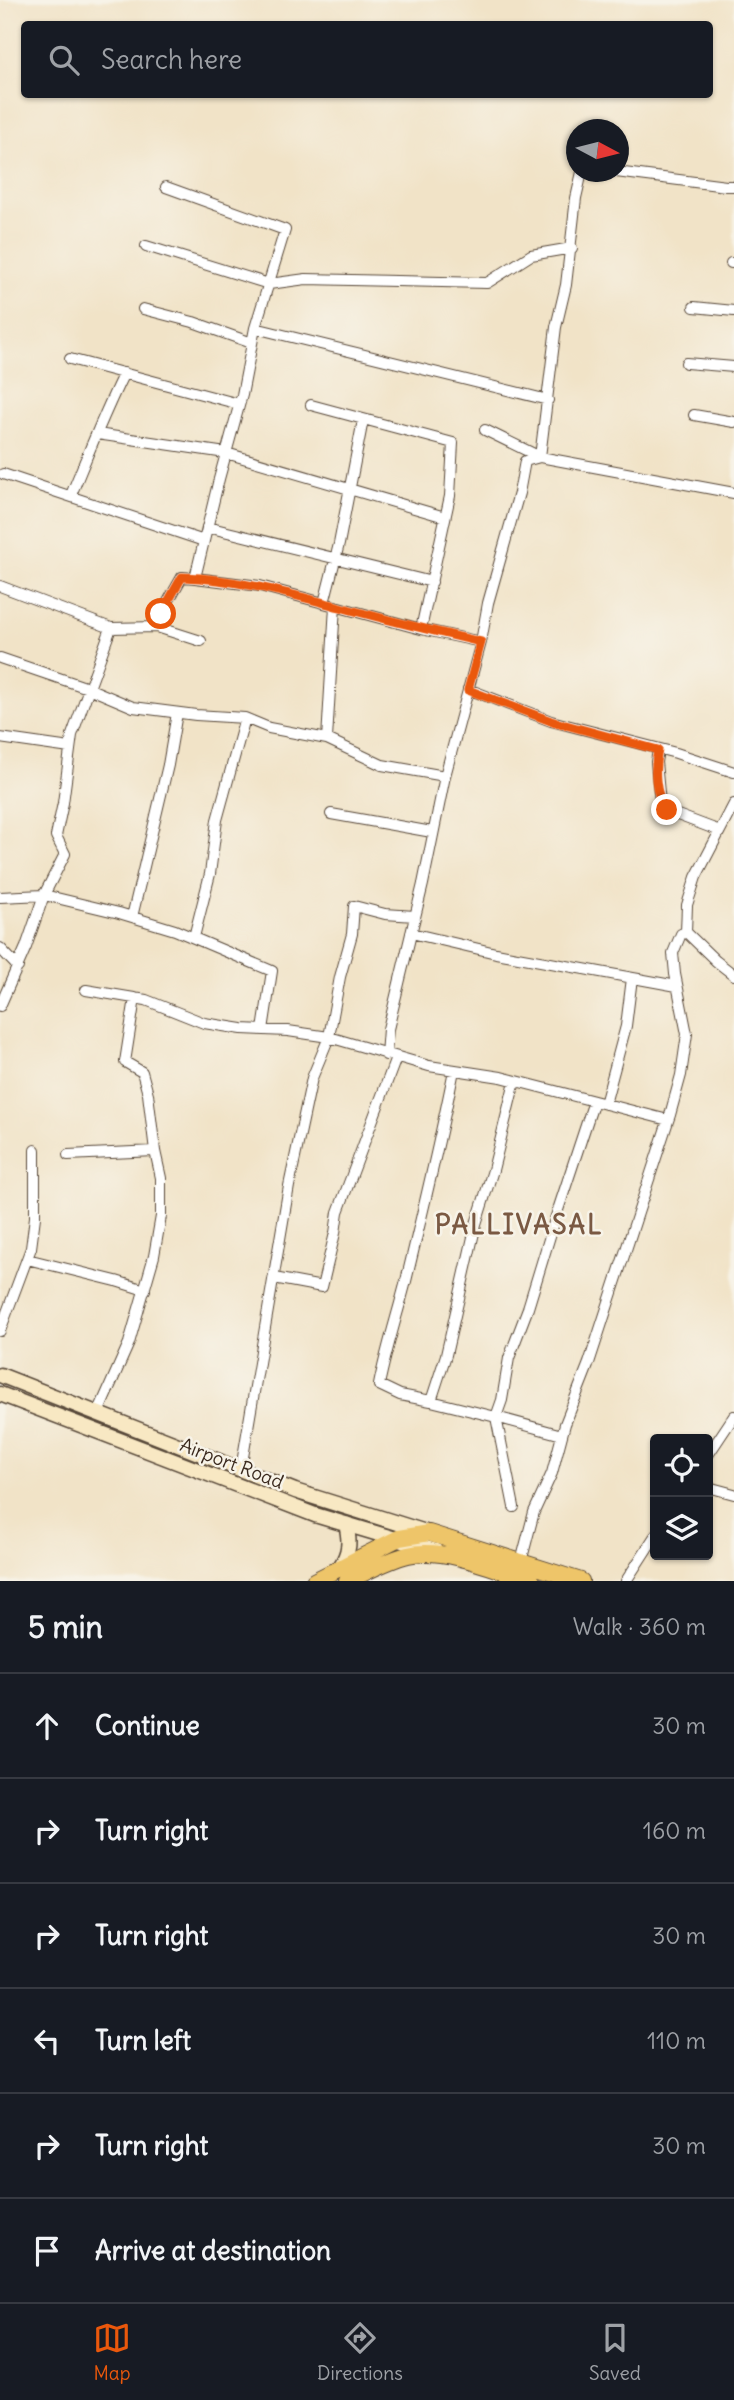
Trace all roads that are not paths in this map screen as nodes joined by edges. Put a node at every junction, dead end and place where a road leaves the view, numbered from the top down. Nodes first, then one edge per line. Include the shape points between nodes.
1 (629, 173) edge
2 (580, 182) edge
3 (734, 186) edge
4 (166, 187) dead end
5 (146, 246) dead end
6 (572, 248) junction
7 (269, 284) junction
8 (694, 307) dead end
9 (143, 309) dead end
10 (734, 311) edge
11 (255, 328) junction
12 (252, 343) junction
13 (70, 359) dead end
14 (686, 363) dead end
15 (734, 367) edge
16 (124, 373) junction
17 (548, 400) junction
18 (240, 404) junction
19 (311, 405) dead end
20 (694, 415) dead end
21 (363, 420) junction
22 (734, 422) edge
23 (485, 430) dead end
24 (97, 434) junction
25 (226, 453) junction
26 (540, 457) junction
27 (4, 474) dead end
28 (348, 490) junction
29 (734, 493) edge
30 (71, 495) junction
31 (445, 517) junction
32 (207, 527) junction
33 (204, 541) junction
34 (336, 557) junction
35 (195, 578) junction
36 (432, 582) junction
37 (0, 586) edge
38 (329, 604) junction
39 (157, 627) junction
40 (111, 628) junction
41 (421, 629) junction
42 (201, 641) dead end
43 (481, 642) junction
44 (0, 658) edge
45 (88, 688) junction
46 (468, 690) junction
47 (177, 713) junction
48 (245, 718) junction
49 (0, 738) edge
50 (327, 739) junction
51 (70, 748) junction
52 (658, 750) junction
53 (734, 772) edge
54 (445, 776) junction
55 (734, 804) edge
56 (331, 814) dead end
57 (720, 831) junction
58 (432, 832) junction
59 (44, 895) junction
60 (0, 897) edge
61 (415, 916) junction
62 (132, 917) junction
63 (687, 932) junction
64 (411, 933) junction
65 (194, 937) junction
66 (0, 948) edge
67 (18, 967) junction
68 (734, 975) edge
69 (632, 978) junction
70 (677, 986) junction
71 (86, 990) dead end
72 (135, 998) junction
73 (0, 1006) edge
74 (262, 1030) junction
75 (330, 1037) junction
76 (391, 1057) junction
77 (454, 1070) junction
78 (515, 1081) junction
79 (599, 1103) junction
80 (668, 1120) junction
81 (35, 1150) dead end
82 (155, 1151) junction
83 (68, 1155) dead end
84 (27, 1259) junction
85 (274, 1278) junction
86 (145, 1290) junction
87 (0, 1331) edge
88 (0, 1375) edge
89 (0, 1394) edge
90 (431, 1401) junction
91 (98, 1413) junction
92 (734, 1416) edge
93 (496, 1417) junction
94 (562, 1435) junction
95 (713, 1448) edge
96 (241, 1469) junction
97 (713, 1488) edge
98 (734, 1494) edge
99 (514, 1507) dead end
100 (346, 1524) junction
101 (429, 1533) junction
102 (399, 1538) junction
103 (650, 1543) edge
104 (454, 1557) junction
105 (521, 1562) junction
106 (344, 1574) edge
107 (314, 1581) edge
108 (532, 1581) edge
109 (581, 1581) edge
110 (626, 1581) edge

1 - 3 street
2 - 6 street
4 - 7 street via 285,230
5 - 7 street
6 - 7 street via 531,255 487,284 306,279
6 - 17 street
7 - 11 street
8 - 10 street
9 - 12 street
11 - 12 street
11 - 17 street
12 - 18 street
13 - 16 street
14 - 15 street
16 - 18 street
16 - 24 street
17 - 26 street
18 - 25 street
19 - 21 street
20 - 22 street
21 - 28 street
21 - 31 street via 453,443
23 - 26 street
24 - 25 street
24 - 30 street
25 - 28 street
25 - 32 street
26 - 29 street
26 - 43 street via 525,461
27 - 30 street
28 - 31 street
28 - 34 street
30 - 33 street
31 - 36 street
32 - 33 street
32 - 34 street
33 - 35 street
34 - 36 street
34 - 38 street
35 - 38 street via 260,586
35 - 39 street via 182,577
36 - 41 street
37 - 40 street
38 - 41 street
38 - 50 street
39 - 40 street
39 - 42 street
40 - 45 street
41 - 43 street
43 - 46 street
44 - 45 street
45 - 47 street via 133,706
45 - 51 street
46 - 52 street via 551,721
46 - 54 street
47 - 48 street
47 - 62 street
48 - 50 street via 269,728
48 - 65 street
49 - 51 street
50 - 54 street via 382,765
51 - 59 street via 56,836 65,854
52 - 53 street
52 - 57 street via 660,803
54 - 58 street
55 - 57 street
56 - 58 street
57 - 63 street via 696,877 687,905
58 - 61 street
59 - 60 street
59 - 62 street
59 - 67 street
61 - 64 street
61 - 75 street via 354,906
62 - 65 street
63 - 68 street
63 - 70 street via 681,934 673,953
64 - 69 street
64 - 76 street via 388,1029
65 - 74 street via 272,971
66 - 67 street
67 - 73 street
69 - 70 street
69 - 79 street via 626,1026
70 - 80 street via 687,1034
71 - 72 street
72 - 74 street via 204,1023
72 - 82 street via 125,1062 142,1072
74 - 75 street
75 - 76 street
75 - 85 street via 312,1078
76 - 77 street
76 - 85 street via 338,1212 322,1287
77 - 78 street
77 - 90 street via 379,1385
78 - 79 street
78 - 90 street
79 - 80 street
79 - 93 street via 509,1358
80 - 94 street
81 - 84 street via 35,1217
82 - 83 street
82 - 86 street via 161,1216
84 - 86 street
84 - 87 street
85 - 96 street
86 - 91 street via 130,1343
88 - 91 main road, Airport Road
89 - 100 main road, Airport Road
90 - 93 street
91 - 96 main road, Airport Road
92 - 95 street
93 - 94 street
93 - 99 street
94 - 105 street
96 - 101 main road, Airport Road via 331,1504
97 - 98 street
100 - 102 main road, Airport Road
100 - 106 main road via 349,1546
101 - 102 main road
101 - 105 main road
102 - 104 main road, Airport Road
102 - 106 main road
103 - 110 street
104 - 106 main road via 409,1555
104 - 108 main road
105 - 109 main road
106 - 107 main road

